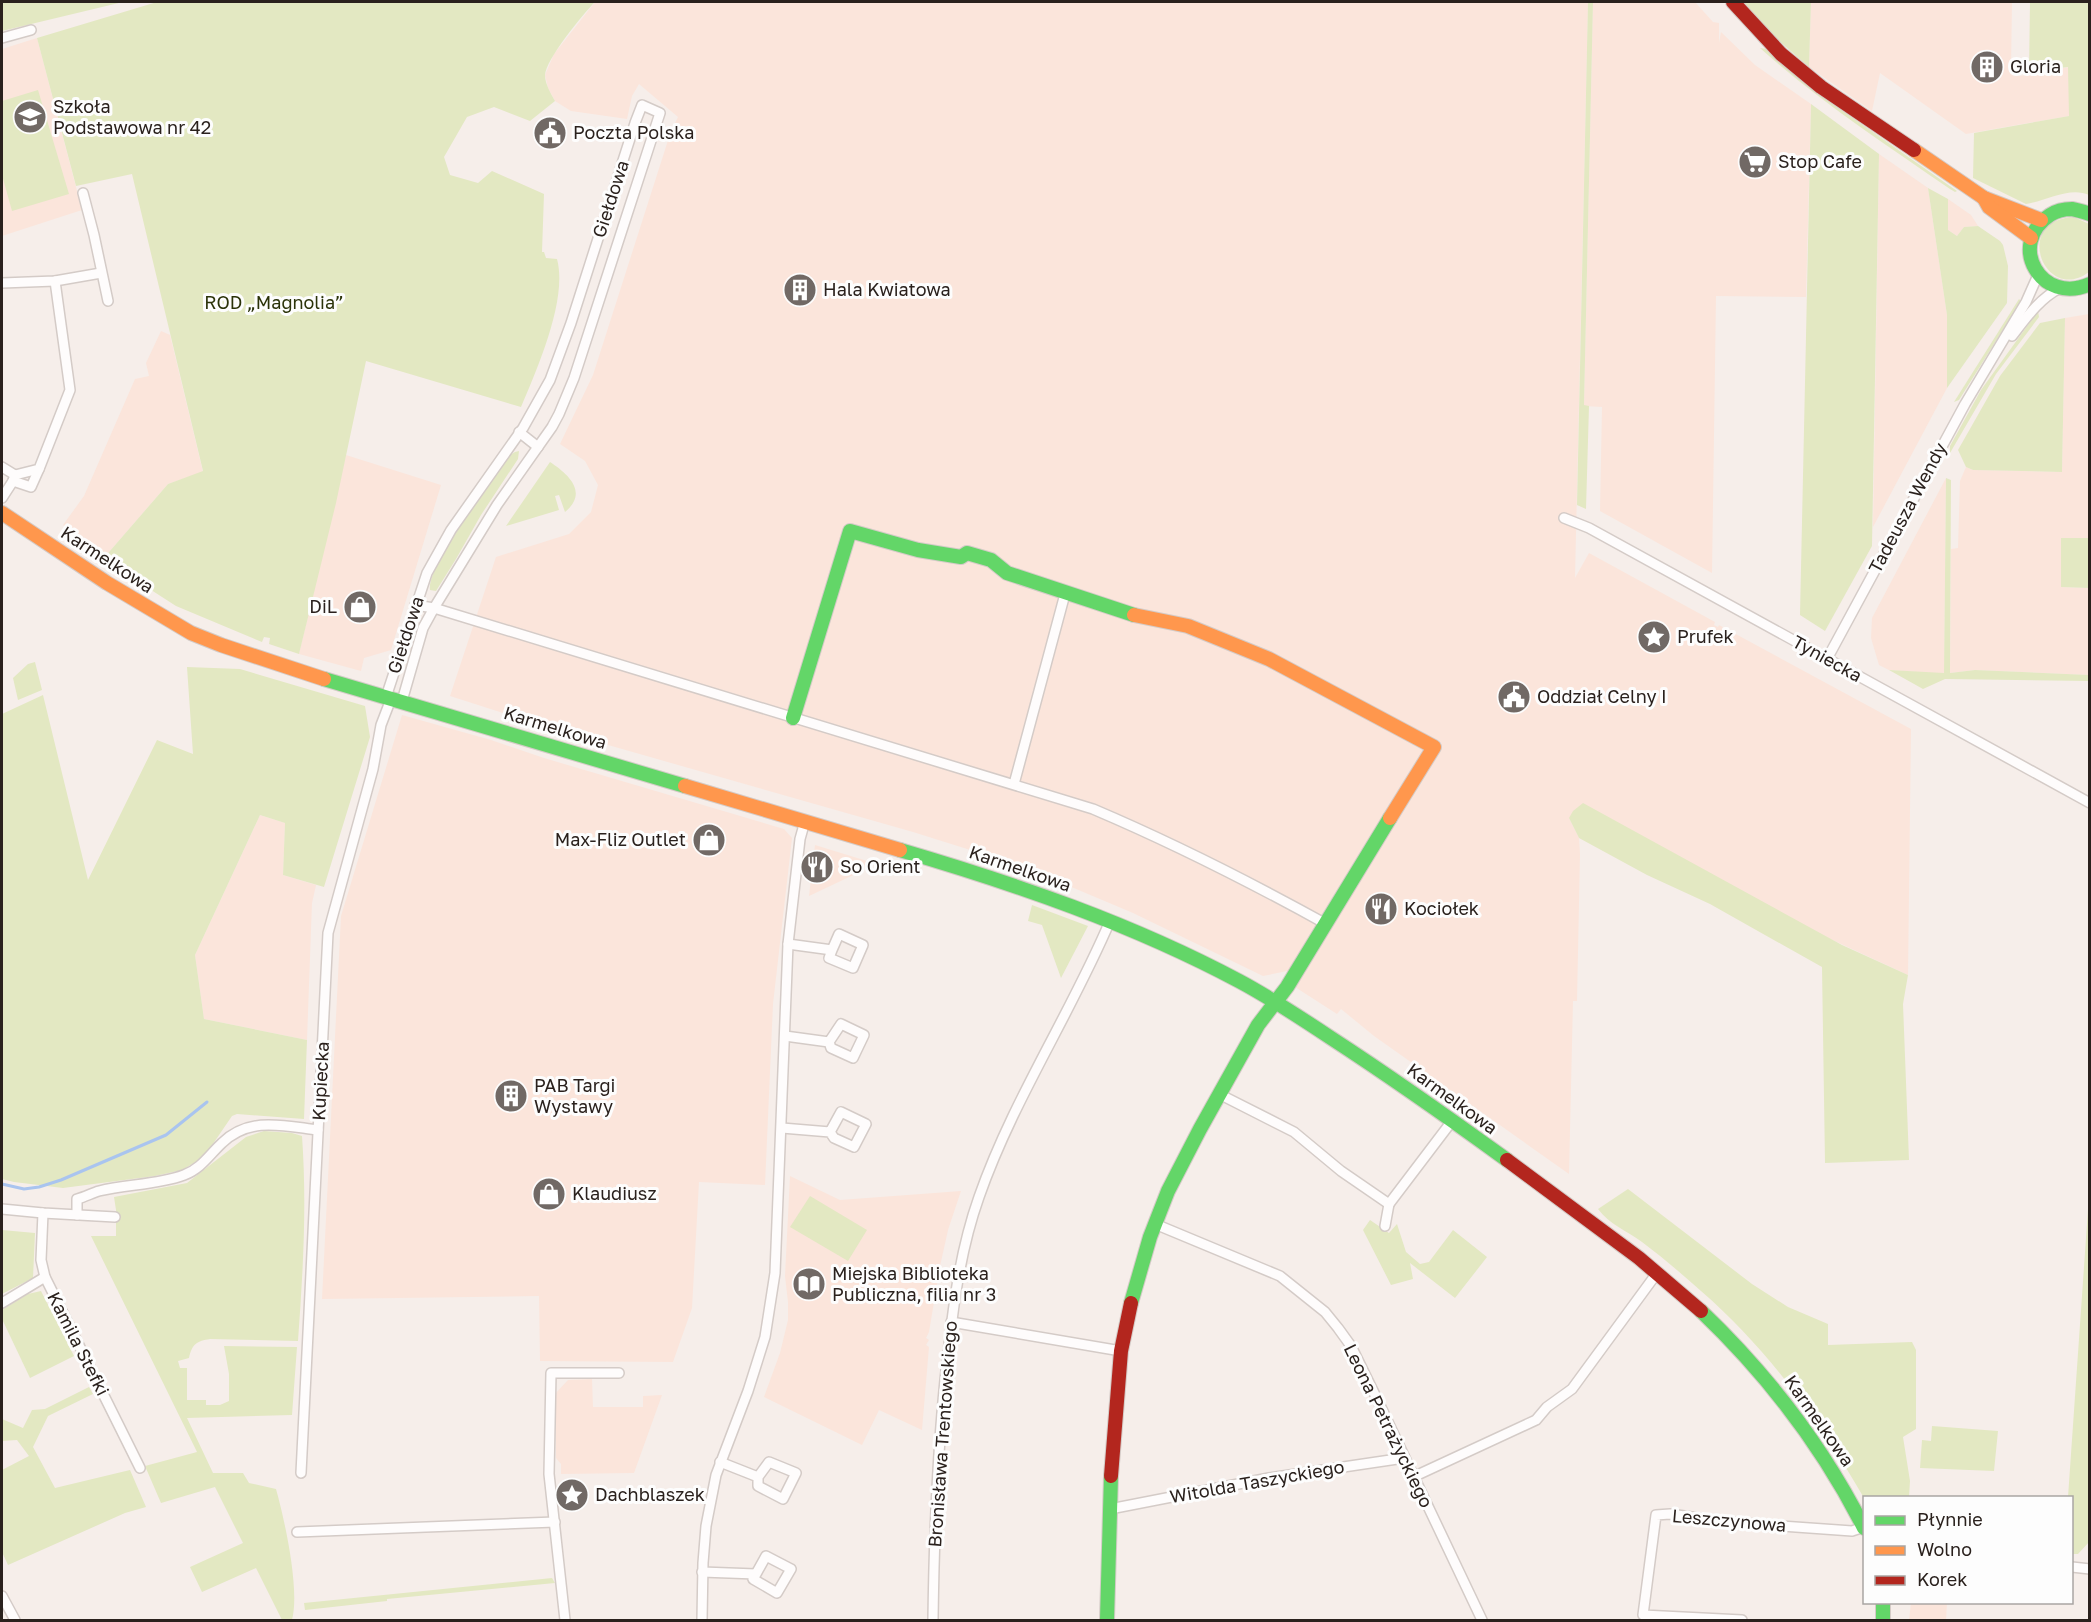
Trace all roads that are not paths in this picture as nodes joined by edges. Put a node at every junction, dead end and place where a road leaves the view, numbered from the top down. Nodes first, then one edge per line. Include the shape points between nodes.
1 (1733, 2) edge
2 (31, 30) dead end
3 (2, 38) edge
4 (83, 193) dead end
5 (1984, 198) junction
6 (2090, 214) edge
7 (2041, 220) junction
8 (601, 228) junction
9 (621, 234) junction
10 (2031, 238) junction
11 (588, 270) junction
12 (101, 273) junction
13 (2038, 275) junction
14 (607, 277) junction
15 (55, 280) junction
16 (2, 283) edge
17 (2090, 284) edge
18 (2060, 288) junction
19 (108, 301) dead end
20 (1993, 359) junction
21 (519, 432) junction
22 (538, 447) junction
23 (2, 468) edge
24 (39, 469) junction
25 (14, 478) junction
26 (2, 498) edge
27 (2, 513) edge
28 (1564, 518) dead end
29 (1065, 594) junction
30 (415, 604) junction
31 (434, 608) junction
32 (1827, 659) junction
33 (393, 699) junction
34 (793, 718) junction
35 (1014, 784) junction
36 (2090, 802) edge
37 (805, 821) junction
38 (1110, 921) junction
39 (1326, 924) junction
40 (788, 944) junction
41 (832, 950) dead end
42 (1275, 1002) junction
43 (784, 1035) junction
44 (829, 1042) dead end
45 (1221, 1095) junction
46 (1452, 1121) junction
47 (782, 1128) junction
48 (318, 1130) junction
49 (830, 1132) dead end
50 (1389, 1204) junction
51 (2, 1209) edge
52 (43, 1214) junction
53 (77, 1215) junction
54 (114, 1217) dead end
55 (1155, 1224) junction
56 (1385, 1226) dead end
57 (1657, 1273) junction
58 (45, 1278) junction
59 (2, 1303) edge
60 (951, 1322) junction
61 (1121, 1351) junction
62 (619, 1373) dead end
63 (1404, 1458) junction
64 (720, 1462) junction
65 (140, 1468) dead end
66 (302, 1473) dead end
67 (758, 1477) junction
68 (1413, 1477) junction
69 (1110, 1509) junction
70 (555, 1522) junction
71 (1863, 1525) edge
72 (1863, 1527) edge
73 (297, 1532) dead end
74 (2073, 1568) edge
75 (2090, 1569) edge
76 (702, 1572) junction
77 (756, 1574) dead end
78 (2, 1596) edge
79 (1883, 1604) edge
80 (15, 1620) edge
81 (565, 1620) edge
82 (702, 1620) edge
83 (933, 1620) edge
84 (1107, 1620) edge
85 (1482, 1620) edge
86 (1742, 1620) edge
87 (1883, 1620) edge

1 - 5 street via 1781,54 1821,87
2 - 3 street
4 - 12 street
5 - 7 street
5 - 10 street via 1989,207
6 - 7 street via 2061,209
7 - 10 street
8 - 9 street
8 - 9 street, Giełdowa via 642,105 660,113
8 - 11 street, Giełdowa
9 - 14 street, Giełdowa
10 - 13 street via 2029,254
11 - 14 street
11 - 21 street, Giełdowa via 550,380
12 - 15 street
12 - 19 street
13 - 18 street
13 - 20 street, Tadeusza Wendy
14 - 22 street, Giełdowa via 574,378 559,414
15 - 16 street
15 - 24 street via 70,390
17 - 18 street
18 - 20 street, Tadeusza Wendy via 2039,303
20 - 32 street, Tadeusza Wendy
21 - 22 street
21 - 30 street, Giełdowa via 440,548
22 - 31 street, Giełdowa via 496,506
23 - 25 street
24 - 25 street
24 - 25 street via 31,488
25 - 26 street
27 - 33 street, Karmelkowa via 107,584 191,633
28 - 32 street, Tyniecka
29 - 34 street via 1007,573 991,560 967,553 961,557 918,550 850,531
29 - 35 street
29 - 39 street via 1122,612 1188,626 1269,659 1434,747
30 - 31 street
30 - 33 street, Giełdowa
31 - 33 street, Giełdowa
31 - 34 street
32 - 36 street, Tyniecka
33 - 37 street, Karmelkowa
33 - 48 street, Kupiecka via 381,725 373,769 328,933
34 - 35 street
35 - 39 street via 1093,809 1152,834
37 - 38 street, Karmelkowa via 1027,889
37 - 40 street
38 - 42 street, Karmelkowa via 1193,958
38 - 60 street, Bronisława Trentowskiego via 999,1145 966,1243
39 - 42 street
40 - 41 street
40 - 43 street
42 - 45 street via 1258,1025
42 - 46 street, Karmelkowa via 1378,1067
43 - 44 street
43 - 47 street
45 - 50 street via 1294,1132
45 - 55 street via 1168,1191
46 - 50 street
46 - 57 street, Karmelkowa
47 - 49 street
47 - 64 street via 776,1266 765,1337
48 - 53 street via 261,1124 242,1129 190,1173 97,1191 77,1199
48 - 66 street, Kupiecka
50 - 56 street
51 - 52 street
52 - 53 street
52 - 58 street, Kamila Stefki via 41,1260
53 - 54 street
55 - 61 street via 1135,1286
55 - 63 street, Leona Petrażyckiego via 1280,1276 1325,1312 1351,1346
57 - 68 street via 1572,1389 1536,1420
57 - 71 street, Karmelkowa via 1728,1335 1778,1392 1825,1459
58 - 59 street
58 - 65 street, Kamila Stefki
60 - 61 street
60 - 83 street, Bronisława Trentowskiego via 938,1470
61 - 69 street
62 - 70 street via 550,1373 549,1474
63 - 68 street, Leona Petrażyckiego
63 - 69 street, Witolda Taszyckiego via 1269,1478
64 - 67 street
64 - 76 street via 706,1526
67 - 67 street via 758,1486 783,1499 796,1473 769,1462
68 - 85 street, Leona Petrażyckiego
69 - 84 street
70 - 73 street
70 - 81 street
72 - 86 street, Leszczynowa via 1852,1532 1656,1515 1643,1615
74 - 75 street
76 - 77 street
76 - 82 street
78 - 80 street
79 - 87 street

